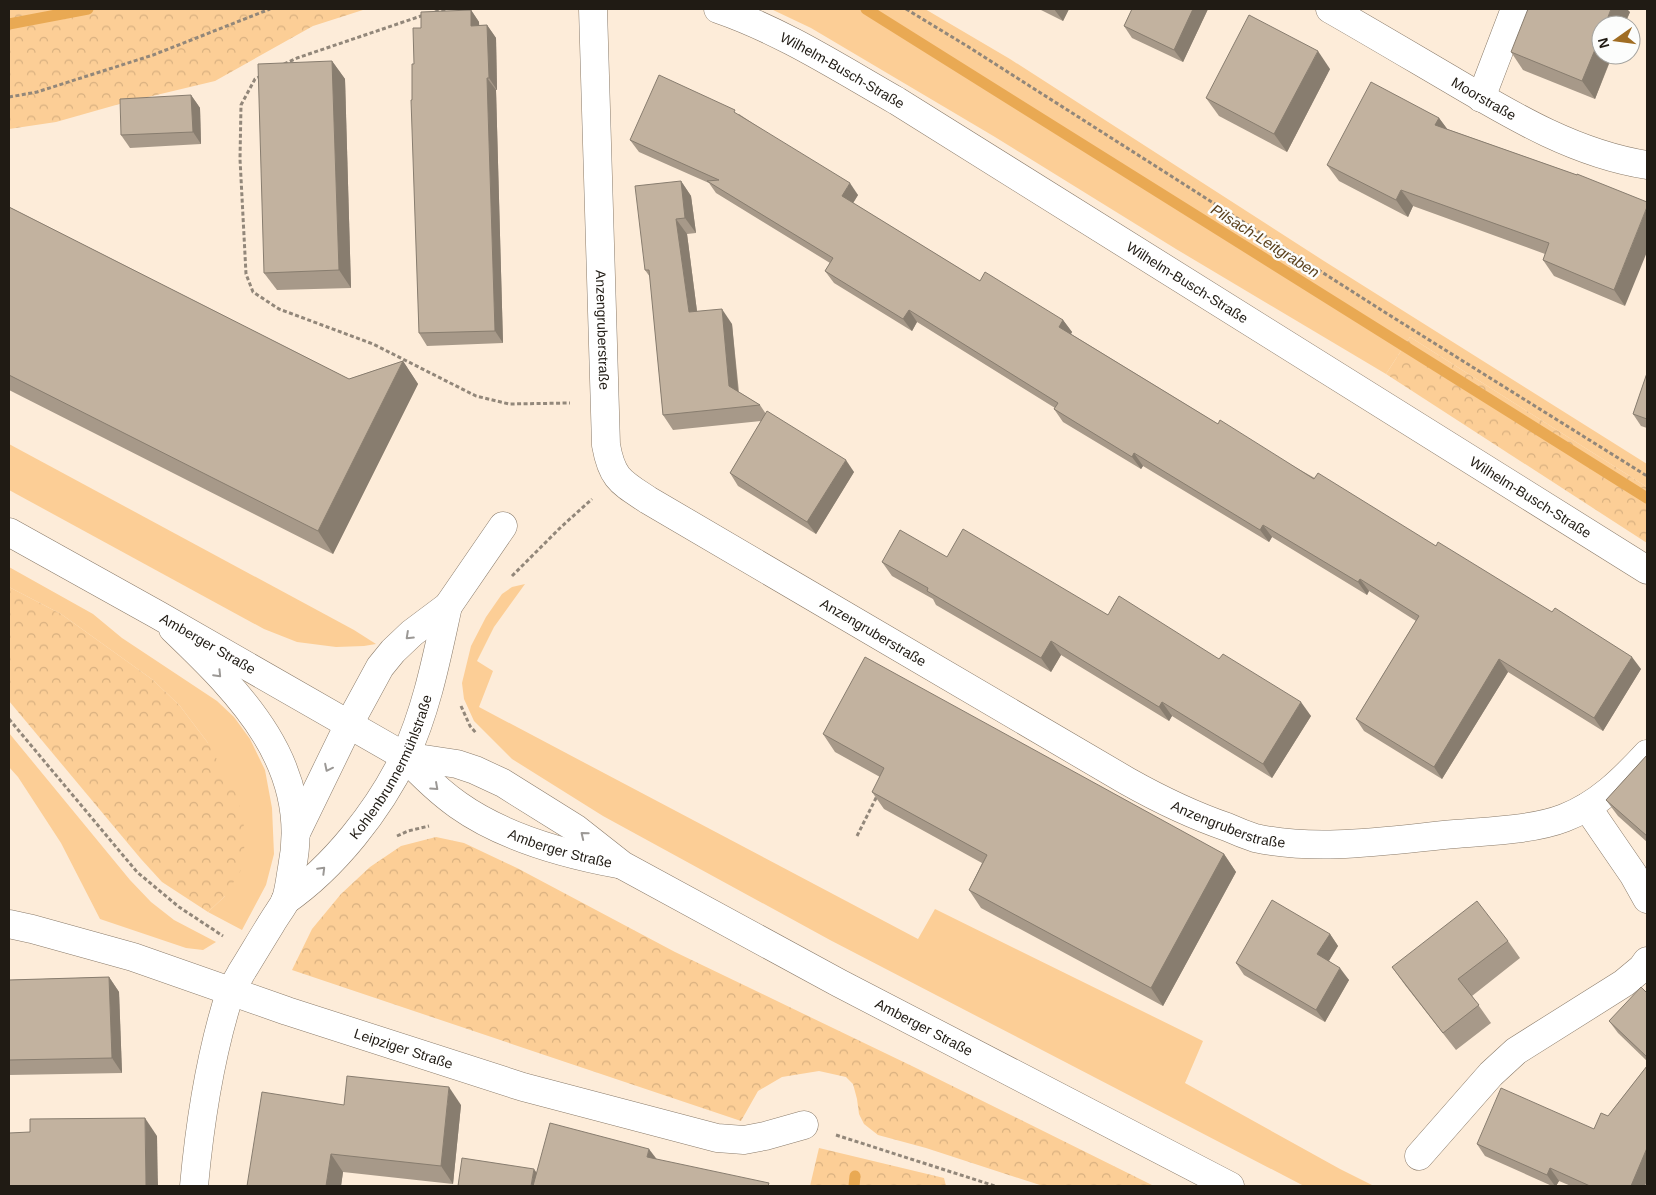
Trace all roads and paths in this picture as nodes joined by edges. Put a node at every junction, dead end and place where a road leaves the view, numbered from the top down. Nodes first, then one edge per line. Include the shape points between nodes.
1 (270, 9) edge
2 (447, 9) edge
3 (593, 9) edge
4 (718, 9) edge
5 (906, 9) edge
6 (1330, 9) edge
7 (1515, 9) edge
8 (280, 66) edge
9 (264, 75) edge
10 (9, 97) edge
11 (1481, 98) junction
12 (1647, 165) edge
13 (605, 402) junction
14 (616, 476) junction
15 (1647, 476) edge
16 (503, 526) dead end
17 (9, 532) edge
18 (1647, 570) edge
19 (509, 580) dead end
20 (448, 606) junction
21 (158, 615) junction
22 (459, 700) dead end
23 (9, 719) edge
24 (349, 724) junction
25 (480, 737) dead end
26 (1647, 754) edge
27 (404, 756) junction
28 (879, 792) edge
29 (1587, 807) junction
30 (296, 833) junction
31 (858, 836) dead end
32 (622, 865) junction
33 (1647, 899) edge
34 (285, 901) junction
35 (9, 924) edge
36 (256, 949) junction
37 (1647, 961) edge
38 (231, 991) junction
39 (804, 1125) joint
40 (1419, 1156) dead end
41 (982, 1182) junction
42 (194, 1186) edge
43 (976, 1186) edge
44 (995, 1186) edge
45 (1230, 1186) edge

1 - 10 path via 153,55 37,92
2 - 8 path via 396,23
3 - 13 street, Anzengruberstraße
4 - 18 street, Wilhelm-Busch-Straße via 776,33 897,101
5 - 15 path
6 - 11 street, Moorstraße
7 - 11 street
9 - 13 path via 255,79 241,105 240,159 246,274 253,292 279,309 373,344 476,396 509,404
11 - 12 street, Moorstraße via 1582,148 1624,162
13 - 14 street, Anzengruberstraße via 606,445 609,463
14 - 19 path
14 - 29 street, Anzengruberstraße via 648,500 1127,781 1170,804 1254,837 1290,844 1405,839 1527,827 1563,819
16 - 20 street, Kohlenbrunnermühlstraße
17 - 21 street, Amberger Straße
20 -> 24 street, Kohlenbrunnermühlstraße via 393,651 368,686
20 - 27 street, Kohlenbrunnermühlstraße via 416,728
21 - 24 street, Amberger Straße
21 -> 30 street, Kohlenbrunnermühlstraße via 229,684 259,722 290,785
22 - 25 path via 463,714
23 - 36 path via 148,883 211,929
24 - 27 street, Amberger Straße
24 -> 30 street, Kohlenbrunnermühlstraße
26 - 29 street, Anzengruberstraße via 1623,780
32 -> 27 street, Amberger Straße via 575,828 503,783 457,764
27 -> 32 street, Amberger Straße via 432,785 470,813 547,848
34 -> 27 street, Kohlenbrunnermühlstraße via 326,867 366,819
28 - 31 path
29 - 33 street
30 - 34 street, Kohlenbrunnermühlstraße
32 - 45 street, Amberger Straße via 838,983
34 - 36 street, Kohlenbrunnermühlstraße
35 - 38 street, Leipziger Straße via 133,957
36 - 38 street, Kohlenbrunnermühlstraße
37 - 40 street via 1624,982 1516,1051 1491,1074
38 - 39 street, Leipziger Straße via 523,1087 717,1138 744,1140
38 - 42 street, Kohlenbrunnermühlstraße via 213,1057 199,1129
39 - 41 path
41 - 43 path
41 - 44 path

